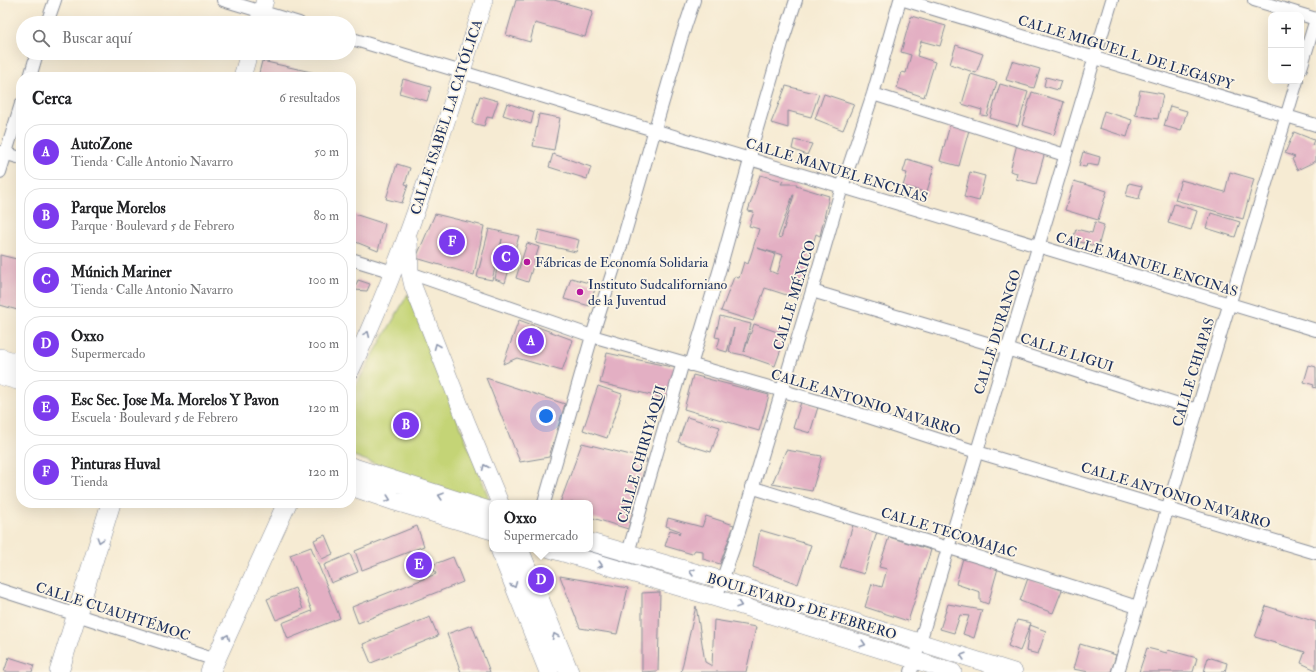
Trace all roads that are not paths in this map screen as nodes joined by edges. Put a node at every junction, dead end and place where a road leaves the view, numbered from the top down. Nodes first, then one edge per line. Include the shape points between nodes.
1 (54, 0) edge
2 (223, 0) edge
3 (484, 0) edge
4 (694, 0) edge
5 (796, 0) edge
6 (900, 0) edge
7 (904, 0) edge
8 (1112, 0) edge
9 (1254, 0) edge
10 (262, 12) edge
11 (49, 16) edge
12 (275, 16) edge
13 (1316, 19) edge
14 (356, 40) edge
15 (1094, 58) junction
16 (1304, 58) edge
17 (35, 60) edge
18 (247, 60) edge
19 (31, 72) edge
20 (243, 72) edge
21 (462, 72) junction
22 (1296, 84) edge
23 (873, 94) junction
24 (1287, 116) junction
25 (16, 118) edge
26 (1316, 125) edge
27 (654, 130) junction
28 (3, 153) edge
29 (1065, 155) junction
30 (16, 157) edge
31 (750, 160) junction
32 (0, 172) edge
33 (842, 187) junction
34 (1038, 246) junction
35 (356, 261) edge
36 (402, 273) junction
37 (812, 291) junction
38 (1229, 304) junction
39 (1316, 330) edge
40 (592, 336) junction
41 (1007, 349) junction
42 (0, 358) edge
43 (356, 360) edge
44 (16, 363) edge
45 (687, 364) junction
46 (0, 375) edge
47 (16, 380) edge
48 (781, 391) junction
49 (1197, 410) junction
50 (977, 452) junction
51 (356, 468) edge
52 (751, 487) junction
53 (356, 488) edge
54 (490, 500) edge
55 (545, 500) edge
56 (489, 507) edge
57 (109, 508) edge
58 (285, 508) edge
59 (1167, 508) junction
60 (489, 529) edge
61 (593, 543) edge
62 (948, 548) junction
63 (501, 552) edge
64 (520, 552) edge
65 (560, 552) edge
66 (628, 553) junction
67 (1316, 553) edge
68 (722, 580) junction
69 (0, 590) edge
70 (716, 598) junction
71 (1137, 607) junction
72 (77, 614) junction
73 (920, 642) junction
74 (213, 666) edge
75 (912, 666) edge
76 (59, 672) edge
77 (548, 672) edge
78 (569, 672) edge
79 (953, 672) edge
80 (1014, 672) edge
81 (1118, 672) edge

1 - 11 street
2 - 10 street
3 - 21 main road, CALLE ISABEL LA CATÓLICA
4 - 27 street
5 - 31 street, CALLE CHIRIYAQUI via 753,142
6 - 23 street, CALLE MÉXICO
7 - 15 street, CALLE MIGUEL L. DE LEGASPY
8 - 15 street, CALLE DURANGO
9 - 13 street
10 - 12 street
13 - 16 street
14 - 21 street, CALLE MANUEL ENCINAS
15 - 24 street, CALLE MIGUEL L. DE LEGASPY
15 - 29 street, CALLE DURANGO
17 - 19 street
18 - 20 main road
21 - 27 street, CALLE MANUEL ENCINAS
21 - 36 main road, CALLE ISABEL LA CATÓLICA via 409,233
22 - 24 street, CALLE CHIAPAS
23 - 29 street
23 - 33 street, CALLE MÉXICO
24 - 26 street, CALLE MIGUEL L. DE LEGASPY
24 - 38 street, CALLE CHIAPAS
25 - 28 street
27 - 31 street, CALLE MANUEL ENCINAS
27 - 40 street
28 - 30 street
28 - 32 street
29 - 34 street, CALLE DURANGO
31 - 33 street, CALLE MANUEL ENCINAS
31 - 45 street, CALLE CHIRIYAQUI via 721,265
33 - 34 street, CALLE MANUEL ENCINAS
33 - 37 street, CALLE MÉXICO
34 - 38 street, CALLE MANUEL ENCINAS
34 - 41 street, CALLE DURANGO
35 - 36 street, CALLE ANTONIO NAVARRO
36 - 40 street, CALLE ANTONIO NAVARRO
43 -> 36 main road, CALLE ISABEL LA CATÓLICA
54 -> 36 main road via 464,415 416,293
37 - 41 street, CALLE LIGUI
37 - 48 street, CALLE MÉXICO
38 - 39 street, CALLE MANUEL ENCINAS
38 - 49 street, CALLE CHIAPAS
40 - 45 street, CALLE ANTONIO NAVARRO
40 - 55 street
41 - 49 street, CALLE LIGUI
41 - 50 street, CALLE DURANGO
42 - 44 main road
45 - 48 street, CALLE ANTONIO NAVARRO
45 - 66 street, CALLE CHIRIYAQUI
46 - 47 main road
48 - 50 street, CALLE ANTONIO NAVARRO
48 - 52 street, CALLE MÉXICO
49 - 59 street, CALLE CHIAPAS
50 - 59 street, CALLE ANTONIO NAVARRO
50 - 62 street, CALLE DURANGO
56 -> 51 main road
52 - 62 street, CALLE TECOMAJAC
52 - 68 street, CALLE MÉXICO
53 -> 60 main road
57 -> 72 main road
74 -> 58 main road
59 - 67 street, CALLE ANTONIO NAVARRO
59 - 71 street, CALLE CHIAPAS
61 - 66 main road, BOULEVARD 5 DE FEBRERO
62 - 71 street, CALLE TECOMAJAC
62 - 73 street, CALLE DURANGO
63 -> 77 main road
78 -> 64 main road
65 -> 70 main road, BOULEVARD 5 DE FEBRERO
68 -> 66 main road, BOULEVARD 5 DE FEBRERO
68 - 70 street, CALLE MÉXICO
68 - 73 main road, BOULEVARD 5 DE FEBRERO
69 - 72 street, CALLE CUAUHTÉMOC
70 -> 75 main road, BOULEVARD 5 DE FEBRERO
71 - 81 street, CALLE CHIAPAS
72 - 74 street, CALLE CUAUHTÉMOC
72 - 76 main road
73 - 75 street, CALLE DURANGO
80 -> 73 main road, BOULEVARD 5 DE FEBRERO
75 - 79 main road, BOULEVARD 5 DE FEBRERO

